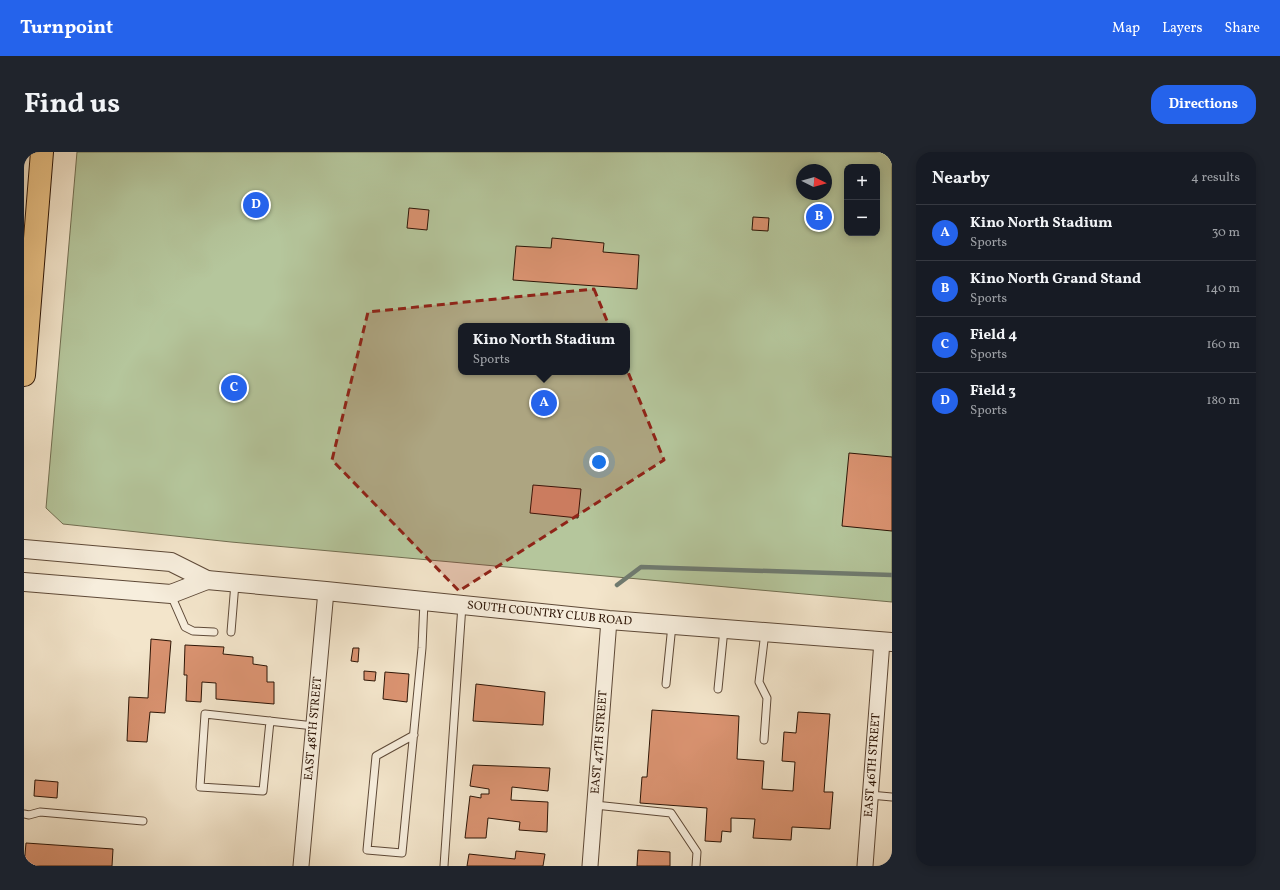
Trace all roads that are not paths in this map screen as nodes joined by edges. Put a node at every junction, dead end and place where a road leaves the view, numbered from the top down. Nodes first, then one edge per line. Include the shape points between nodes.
1 (42, 152) edge
2 (24, 375) edge
3 (24, 549) edge
4 (207, 580) junction
5 (24, 582) edge
6 (235, 583) junction
7 (326, 591) junction
8 (171, 594) junction
9 (424, 601) junction
10 (462, 605) junction
11 (609, 620) junction
12 (672, 625) junction
13 (724, 628) junction
14 (214, 632) dead end
15 (231, 632) dead end
16 (765, 632) junction
17 (887, 642) edge
18 (666, 684) dead end
19 (718, 689) dead end
20 (270, 721) junction
21 (314, 726) junction
22 (414, 735) junction
23 (764, 740) dead end
24 (870, 795) junction
25 (892, 797) edge
26 (595, 805) junction
27 (24, 814) edge
28 (143, 822) dead end
29 (301, 866) edge
30 (444, 866) edge
31 (590, 866) edge
32 (696, 866) edge
33 (865, 866) edge

1 - 2 main road
3 - 4 street, SOUTH COUNTRY CLUB ROAD via 171,562
4 - 6 street, SOUTH COUNTRY CLUB ROAD
4 - 8 street, SOUTH COUNTRY CLUB ROAD
5 - 8 street, SOUTH COUNTRY CLUB ROAD
6 - 7 street, SOUTH COUNTRY CLUB ROAD
6 - 15 lane
7 - 9 street, SOUTH COUNTRY CLUB ROAD
7 - 21 street, EAST 48TH STREET
8 - 14 lane via 185,627 193,632
9 - 10 street, SOUTH COUNTRY CLUB ROAD
9 - 22 lane
10 - 11 street, SOUTH COUNTRY CLUB ROAD
10 - 30 lane
11 - 12 street, SOUTH COUNTRY CLUB ROAD
11 - 26 street, EAST 47TH STREET
12 - 13 street, SOUTH COUNTRY CLUB ROAD
12 - 18 lane
13 - 16 street, SOUTH COUNTRY CLUB ROAD
13 - 19 lane
16 - 17 street, SOUTH COUNTRY CLUB ROAD
16 - 23 lane via 760,682 767,698
17 - 24 street, EAST 46TH STREET
20 - 20 lane via 205,714 200,787 263,791
20 - 21 lane
21 - 29 street, EAST 48TH STREET
22 - 22 lane via 376,756 368,850 402,853
24 - 25 lane
24 - 33 street, EAST 46TH STREET
26 - 31 street, EAST 47TH STREET
26 - 32 lane via 671,813 697,852
27 - 28 lane via 40,812

